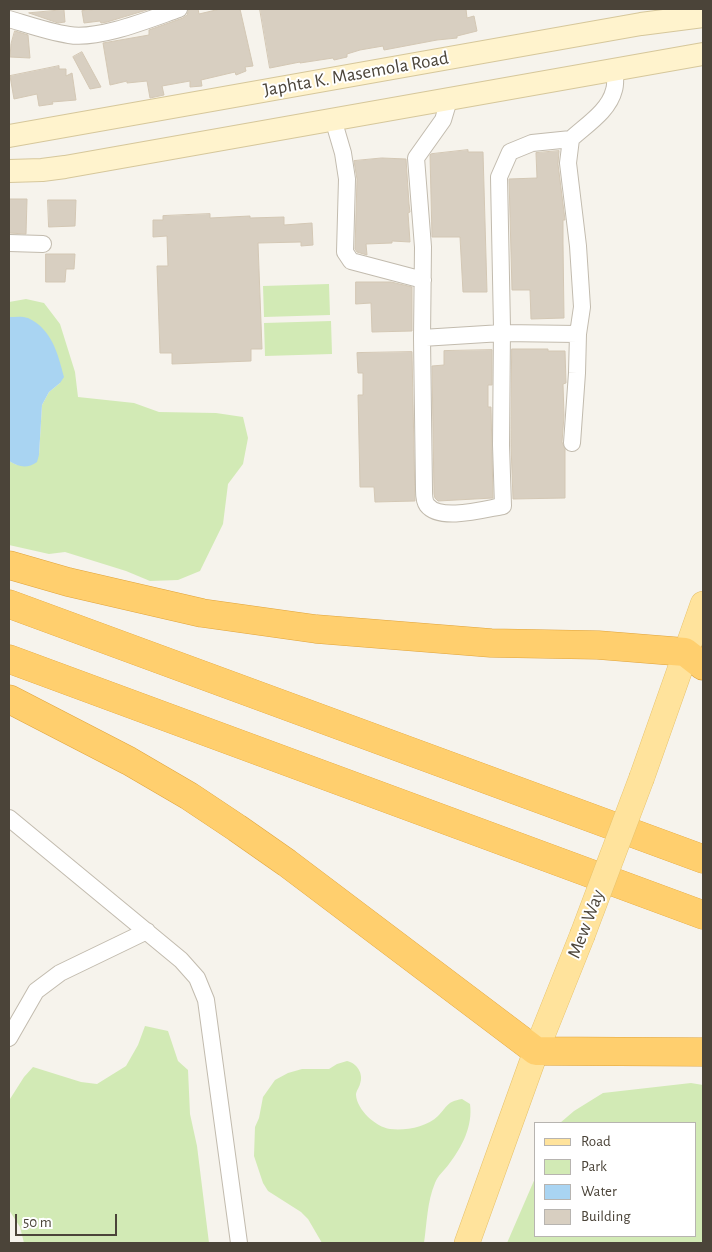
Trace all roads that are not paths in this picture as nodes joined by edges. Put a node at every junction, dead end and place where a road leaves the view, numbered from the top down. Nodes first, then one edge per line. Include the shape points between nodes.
1 (179, 9) edge
2 (703, 16) edge
3 (9, 19) edge
4 (703, 54) edge
5 (615, 70) junction
6 (449, 100) junction
7 (334, 119) junction
8 (9, 136) edge
9 (571, 139) junction
10 (9, 171) edge
11 (9, 243) edge
12 (43, 244) dead end
13 (423, 280) junction
14 (502, 333) junction
15 (578, 334) junction
16 (422, 338) junction
17 (572, 443) dead end
18 (9, 565) edge
19 (9, 604) edge
20 (703, 604) edge
21 (9, 659) edge
22 (694, 659) edge
23 (9, 699) edge
24 (9, 818) edge
25 (703, 859) edge
26 (703, 915) edge
27 (147, 931) junction
28 (9, 1038) edge
29 (536, 1051) junction
30 (703, 1052) edge
31 (239, 1243) edge
32 (467, 1243) edge

1 - 3 street via 111,31 71,36
2 - 8 main road, Japhta K. Masemola Road via 642,24
4 - 5 main road
5 - 6 main road
5 - 9 street via 615,89 606,106
6 - 7 main road
6 - 13 street via 443,120 416,158
7 - 10 main road via 65,167
7 - 13 street via 347,179 347,257 351,261
9 - 14 street via 532,143 510,152 502,169 499,178
9 - 15 street via 568,163 581,279 582,307
11 - 12 street
13 - 16 street
14 - 15 street
14 - 16 street
14 - 16 street via 500,445 503,506 461,513 434,511 425,501
15 - 17 street
18 - 22 highway via 202,613 316,630 491,643 598,645
19 - 25 highway
20 - 22 main road, Mew Way
21 - 26 highway
22 - 29 main road, Mew Way, bridge via 642,777
23 - 29 highway via 129,761 237,828
24 - 27 street
27 - 28 street via 60,973 36,991
27 - 31 street via 182,960 197,978 206,1000
29 - 30 highway
29 - 32 main road, Mew Way

